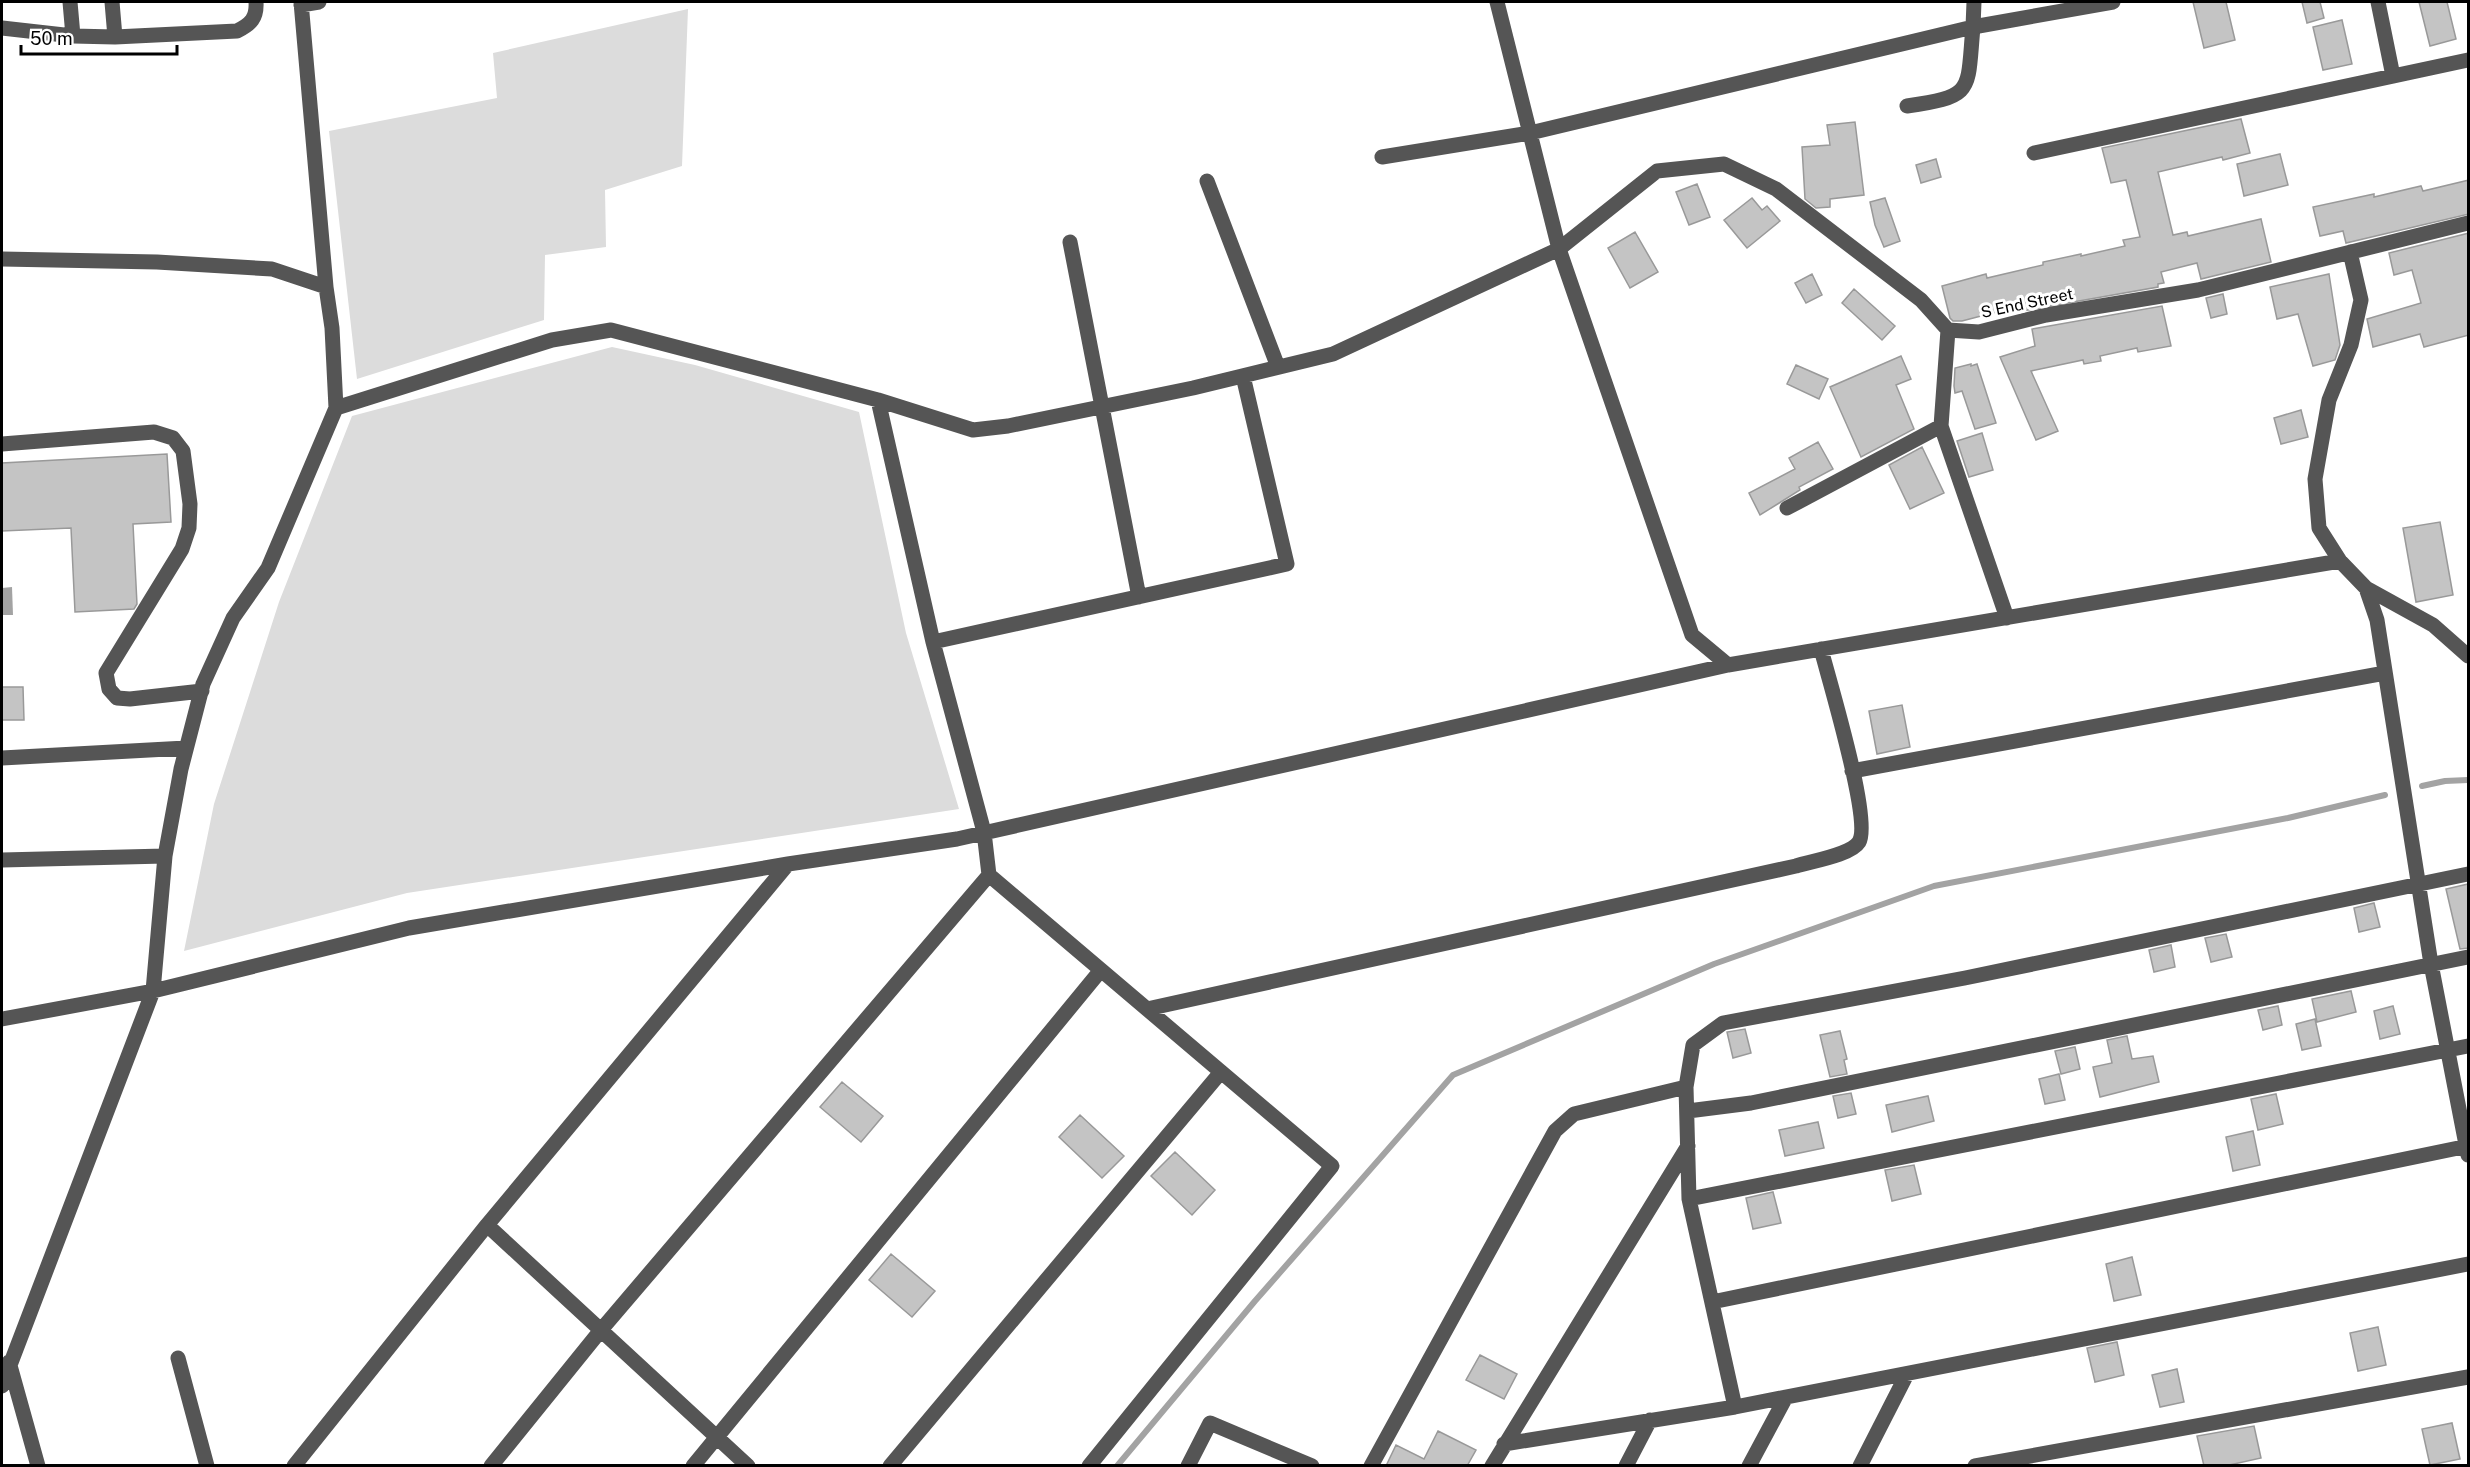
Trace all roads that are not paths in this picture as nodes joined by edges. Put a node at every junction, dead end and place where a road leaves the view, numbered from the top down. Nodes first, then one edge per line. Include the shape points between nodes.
1 (70, 2) edge
2 (112, 2) edge
3 (256, 2) edge
4 (319, 2) edge
5 (1497, 2) edge
6 (1974, 2) edge
7 (2114, 2) edge
8 (2378, 2) edge
9 (301, 3) edge
10 (1973, 27) junction
11 (2, 28) edge
12 (73, 36) junction
13 (115, 37) junction
14 (2469, 60) edge
15 (2393, 76) junction
16 (1907, 106) dead end
17 (1530, 133) junction
18 (2034, 153) dead end
19 (1382, 157) dead end
20 (1207, 181) dead end
21 (2469, 223) edge
22 (1070, 243) dead end
23 (1559, 249) junction
24 (2350, 252) junction
25 (2, 259) edge
26 (326, 287) junction
27 (1948, 330) junction
28 (1278, 367) junction
29 (1244, 376) junction
30 (878, 399) junction
31 (1102, 407) junction
32 (336, 408) junction
33 (1941, 426) junction
34 (2, 444) edge
35 (1786, 508) dead end
36 (2340, 561) junction
37 (2366, 588) junction
38 (1139, 597) junction
39 (2007, 618) junction
40 (933, 642) junction
41 (1821, 650) junction
42 (2469, 656) edge
43 (1728, 665) junction
44 (2385, 673) junction
45 (202, 691) junction
46 (186, 748) junction
47 (2, 758) edge
48 (1852, 771) junction
49 (984, 832) junction
50 (165, 856) junction
51 (2, 860) edge
52 (788, 864) junction
53 (2469, 874) edge
54 (989, 875) junction
55 (2419, 886) junction
56 (2469, 957) edge
57 (2431, 964) junction
58 (1101, 970) junction
59 (153, 990) junction
60 (1147, 1009) junction
61 (2, 1019) edge
62 (2469, 1046) edge
63 (2448, 1050) junction
64 (1221, 1072) junction
65 (1686, 1087) junction
66 (1688, 1111) junction
67 (1688, 1146) junction
68 (2468, 1149) edge
69 (1689, 1199) junction
70 (487, 1225) junction
71 (2469, 1264) edge
72 (1712, 1302) junction
73 (601, 1330) junction
74 (178, 1358) dead end
75 (9, 1362) junction
76 (1907, 1374) junction
77 (2469, 1377) edge
78 (2, 1386) edge
79 (1786, 1397) junction
80 (1736, 1407) junction
81 (1650, 1420) junction
82 (717, 1437) junction
83 (1504, 1443) junction
84 (38, 1466) edge
85 (207, 1466) edge
86 (294, 1466) edge
87 (491, 1466) edge
88 (693, 1466) edge
89 (748, 1466) edge
90 (890, 1466) edge
91 (1089, 1466) edge
92 (1188, 1466) edge
93 (1312, 1466) edge
94 (1371, 1466) edge
95 (1492, 1466) edge
96 (1626, 1466) edge
97 (1749, 1466) edge
98 (1860, 1466) edge
99 (1975, 1466) edge

1 - 12 street
2 - 13 street
3 - 13 street via 253,21 237,31
4 - 9 street
5 - 17 street
6 - 10 street
7 - 10 street
8 - 15 street
9 - 26 street
10 - 16 street via 1968,81 1958,94
10 - 17 street
11 - 12 street
12 - 13 street
14 - 15 street
15 - 18 street
17 - 19 street
17 - 23 street
20 - 28 street
21 - 24 street, S End Street
22 - 31 street
23 - 27 street via 1657,171 1724,164 1776,189 1921,300
23 - 28 street via 1333,354
23 - 43 street via 1692,635
24 - 27 street, S End Street via 2198,290 2046,315 1979,332
24 - 36 street via 2361,300 2351,345 2329,400 2315,479 2319,528
25 - 26 street via 272,269
26 - 32 street
27 - 33 street
28 - 29 street
29 - 31 street
29 - 38 street via 1287,564
30 - 31 street via 973,430
30 - 32 street via 611,330 552,340
30 - 40 street
31 - 38 street
32 - 45 street via 268,568 233,618
33 - 35 street
33 - 39 street
34 - 45 street via 154,432 173,438 183,451 189,528 182,549 106,673 109,689 117,698
36 - 37 street
36 - 39 street
37 - 42 street via 2433,625
37 - 44 street via 2377,620
38 - 40 street
39 - 41 street
40 - 49 street
41 - 43 street
41 - 48 street
43 - 49 street
44 - 48 street
44 - 55 street
45 - 46 street
46 - 47 street
46 - 50 street
48 - 60 street via 1863,832 1859,843 1850,850 1796,866
49 - 52 street
49 - 54 street
50 - 51 street
50 - 59 street
52 - 59 street via 409,928
52 - 70 street
53 - 55 street
54 - 58 street
54 - 73 street
55 - 57 street
55 - 65 street via 1723,1023 1693,1045
56 - 57 street
57 - 63 street
57 - 66 street via 1750,1103
58 - 60 street
58 - 82 street
59 - 61 street
59 - 75 street
60 - 64 street
62 - 63 street
63 - 68 street
63 - 69 street
64 - 90 street
64 - 91 street via 1332,1166
65 - 66 street
65 - 94 street via 1574,1114 1555,1131
66 - 67 street
67 - 69 street
67 - 83 street
68 - 72 street
69 - 72 street
70 - 73 street
70 - 86 street
71 - 76 street
72 - 80 street
73 - 82 street
73 - 87 street
74 - 85 street
75 - 78 street
75 - 84 street
76 - 79 street
76 - 98 street
77 - 99 street
79 - 80 street
79 - 97 street
80 - 81 street
81 - 83 street
81 - 96 street
82 - 88 street
82 - 89 street
83 - 95 street
92 - 93 street via 1210,1424

